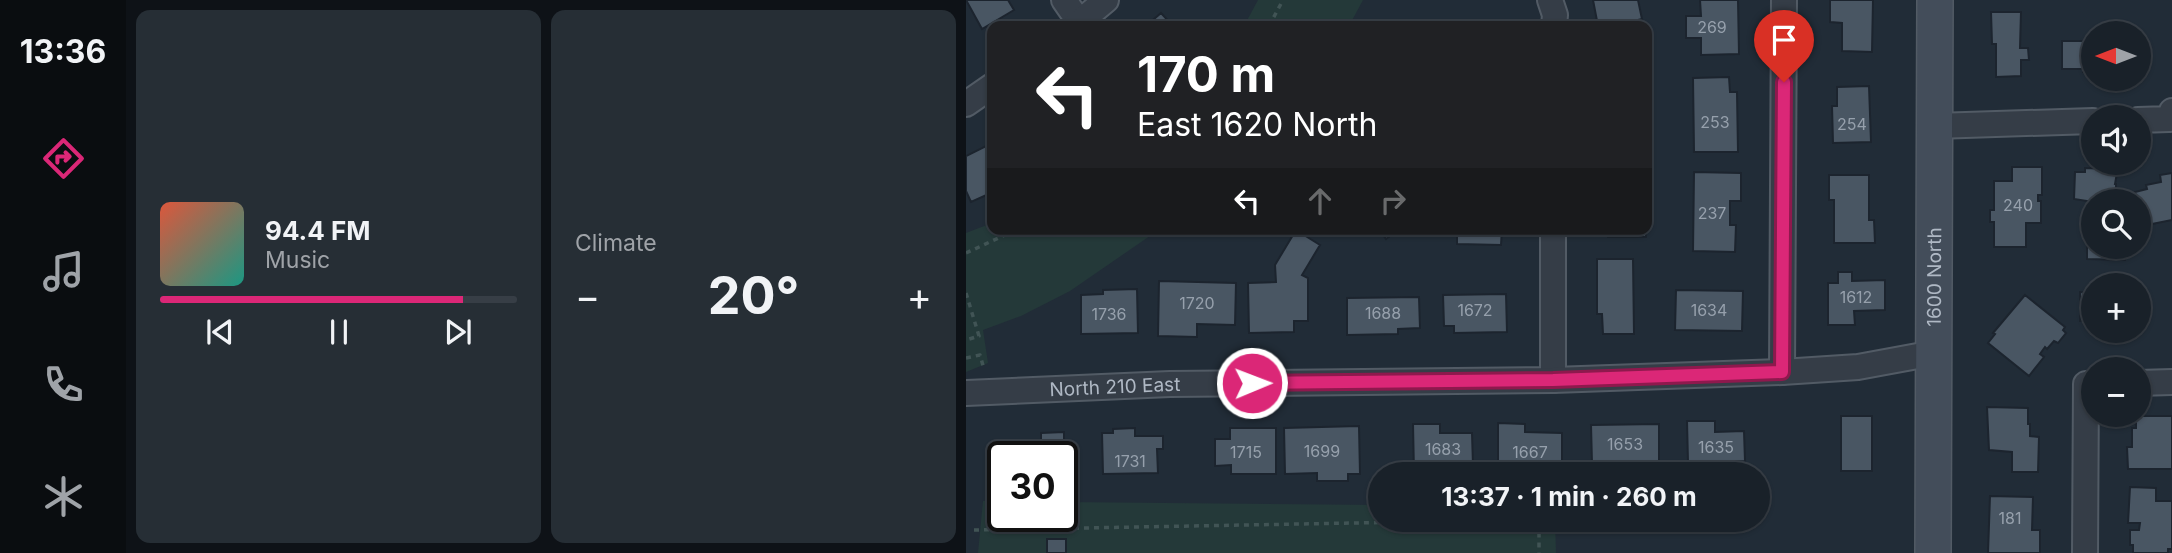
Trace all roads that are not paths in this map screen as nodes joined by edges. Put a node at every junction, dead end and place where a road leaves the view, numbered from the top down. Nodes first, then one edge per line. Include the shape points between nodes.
1 (1064, 0) edge
2 (1106, 0) edge
3 (1550, 0) edge
4 (1784, 0) edge
5 (1935, 0) edge
6 (1075, 21) edge
7 (1081, 21) edge
8 (1555, 21) edge
9 (987, 89) edge
10 (966, 104) edge
11 (2172, 111) edge
12 (2151, 119) edge
13 (2081, 121) edge
14 (1935, 126) junction
15 (1553, 235) edge
16 (1934, 353) junction
17 (1782, 372) junction
18 (1553, 380) junction
19 (2151, 383) edge
20 (2172, 383) edge
21 (966, 393) edge
22 (2088, 427) edge
23 (1933, 553) edge
24 (2085, 553) edge

1 - 6 street
2 - 7 street
3 - 8 street
4 - 17 street
5 - 14 main road, 1600 North
9 - 10 street
11 - 12 street via 2169,118
13 - 14 street
14 - 16 main road, 1600 North
15 - 18 street
16 - 17 street, North 210 East via 1858,367
16 - 23 main road, 1600 North
17 - 18 street, North 210 East
18 - 21 street, North 210 East via 1170,384
19 - 20 street
22 - 24 street

